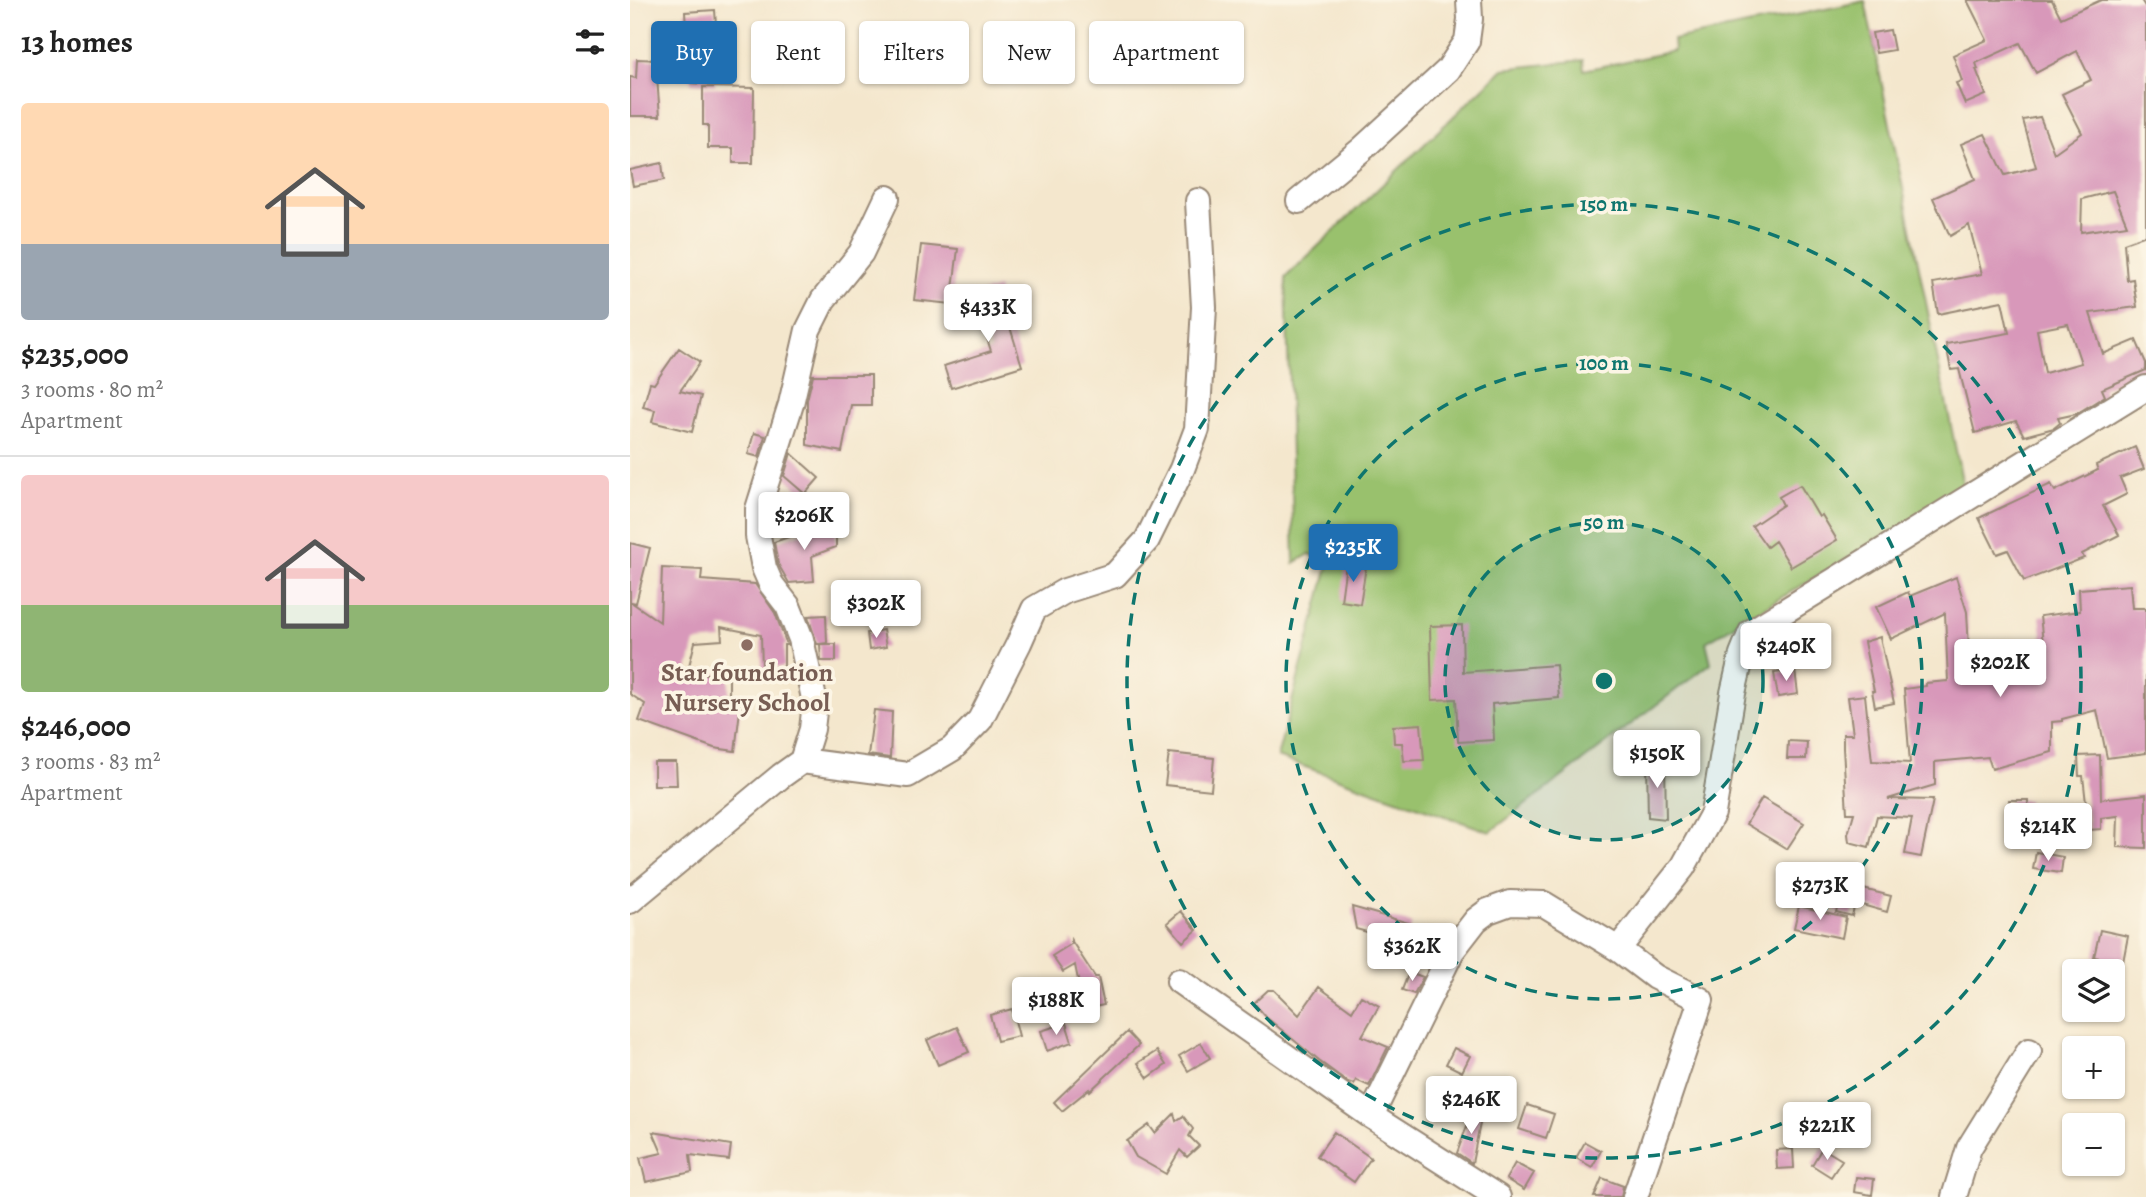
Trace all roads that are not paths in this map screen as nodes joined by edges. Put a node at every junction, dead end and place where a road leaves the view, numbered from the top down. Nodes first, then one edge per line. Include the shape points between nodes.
1 (1469, 0) edge
2 (887, 198) dead end
3 (1198, 201) dead end
4 (1299, 201) dead end
5 (2146, 388) edge
6 (802, 761) junction
7 (630, 901) edge
8 (1618, 949) junction
9 (1179, 981) dead end
10 (2029, 1051) dead end
11 (1371, 1115) junction
12 (1498, 1197) edge
13 (1635, 1197) edge
14 (1954, 1197) edge

1 - 4 street via 1467,41 1448,70
2 - 6 street via 861,253 823,300 808,330 791,404 758,509 766,576 788,606 810,673 813,729
3 - 6 street via 1204,307 1197,429 1147,540 1115,575 1065,591 1034,609 980,719 952,749 908,775
5 - 8 street via 1751,632 1733,693 1713,813 1683,867
6 - 7 street
8 - 11 street via 1544,904 1510,903 1488,911 1451,951
8 - 13 street via 1655,977 1701,1000
9 - 11 street
10 - 14 street via 1969,1148
11 - 12 street

